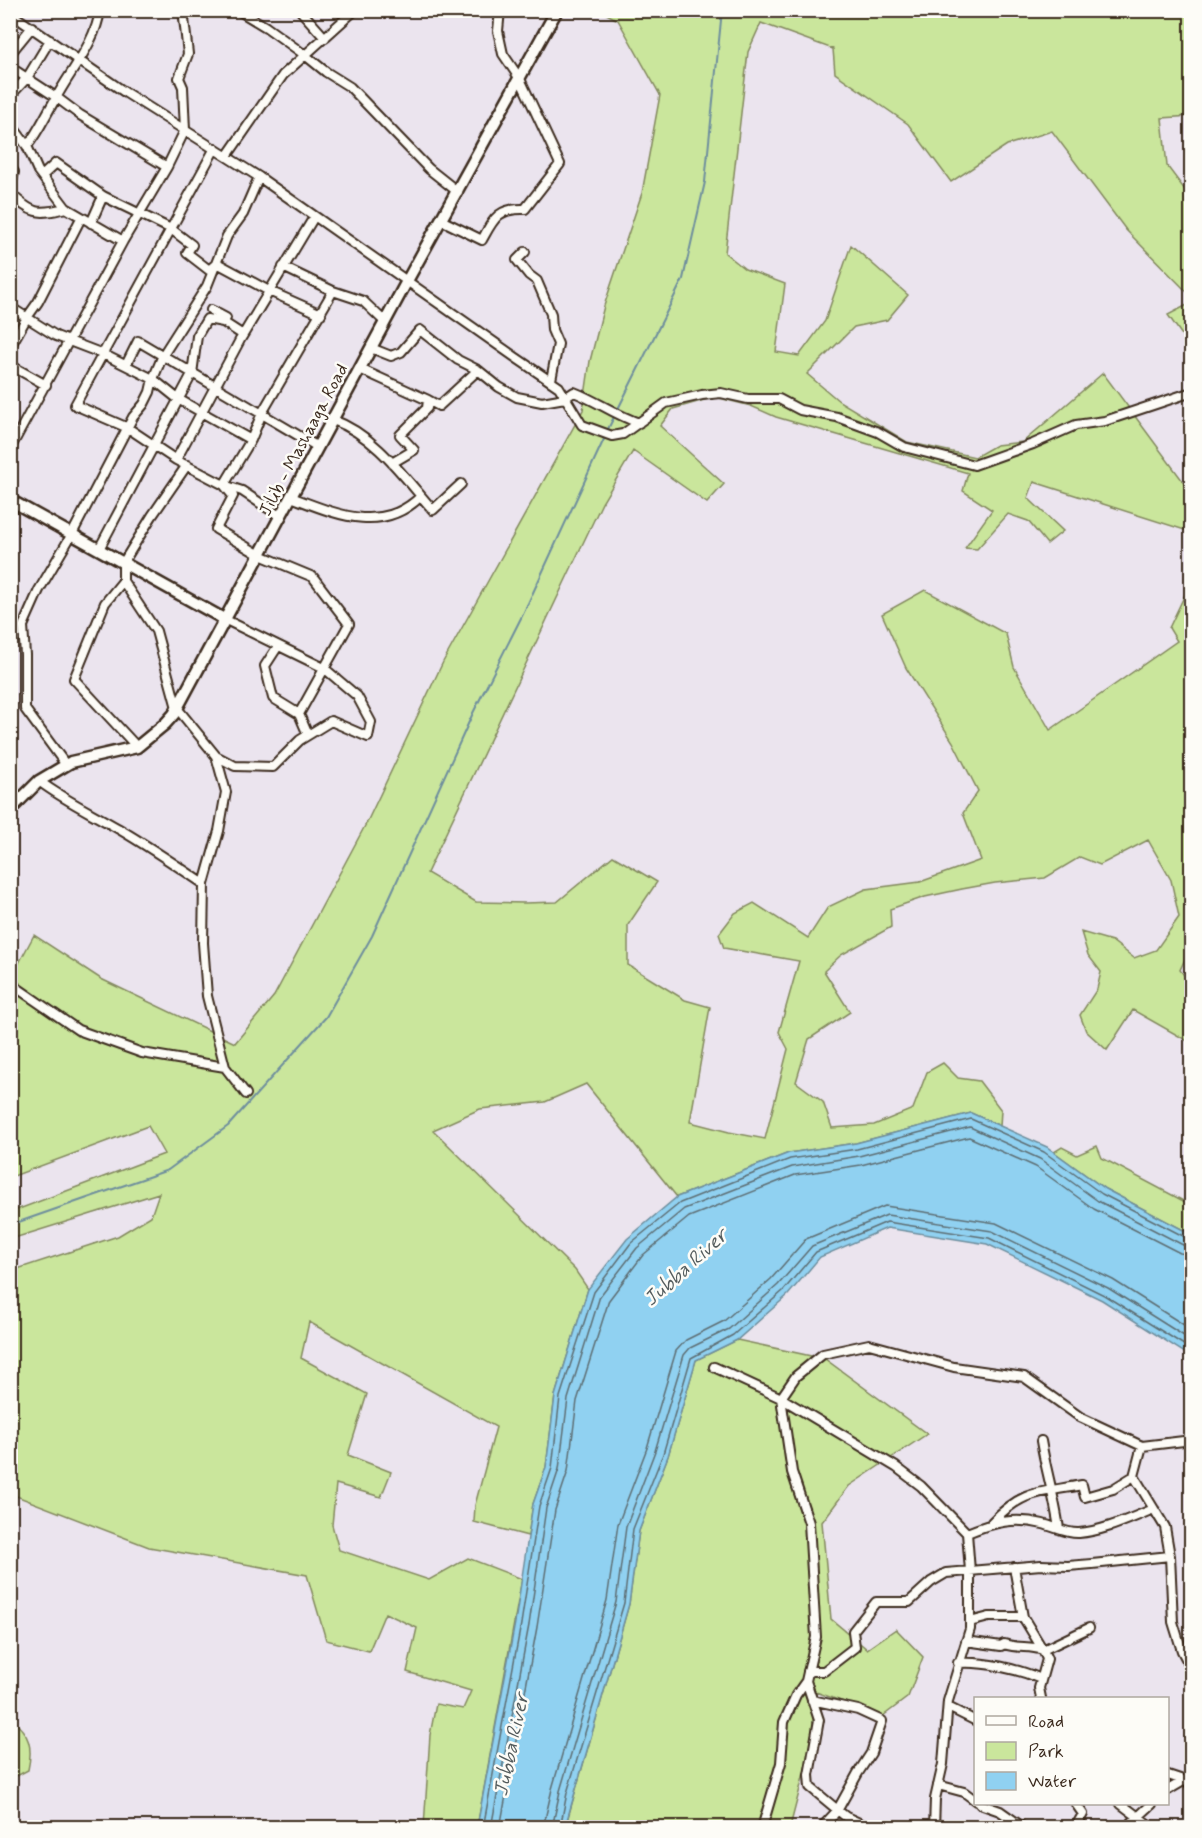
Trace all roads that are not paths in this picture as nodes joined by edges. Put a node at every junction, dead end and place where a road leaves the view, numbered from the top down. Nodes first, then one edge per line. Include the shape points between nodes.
1 (100, 10) edge
2 (183, 10) edge
3 (238, 10) edge
4 (300, 10) edge
5 (355, 10) edge
6 (500, 10) edge
7 (557, 10) edge
8 (10, 13) edge
9 (32, 27) junction
10 (325, 38) junction
11 (50, 40) junction
12 (10, 54) edge
13 (305, 55) junction
14 (80, 60) junction
15 (10, 67) edge
16 (27, 78) junction
17 (520, 79) junction
18 (10, 96) edge
19 (56, 97) junction
20 (10, 123) edge
21 (185, 130) junction
22 (27, 146) junction
23 (214, 148) junction
24 (227, 156) junction
25 (167, 167) junction
26 (10, 168) edge
27 (42, 176) junction
28 (259, 177) junction
29 (10, 191) edge
30 (458, 192) junction
31 (103, 196) junction
32 (66, 208) junction
33 (140, 214) junction
34 (314, 217) junction
35 (81, 218) junction
36 (441, 220) junction
37 (91, 223) junction
38 (171, 229) junction
39 (123, 241) junction
40 (525, 252) dead end
41 (218, 263) junction
42 (283, 267) junction
43 (407, 281) junction
44 (269, 291) junction
45 (333, 291) junction
46 (10, 308) edge
47 (192, 310) junction
48 (211, 310) dead end
49 (321, 314) junction
50 (26, 319) junction
51 (207, 320) junction
52 (223, 322) junction
53 (385, 322) junction
54 (243, 335) junction
55 (69, 342) junction
56 (10, 347) edge
57 (372, 348) junction
58 (103, 354) junction
59 (163, 355) junction
60 (10, 365) edge
61 (126, 365) junction
62 (360, 369) junction
63 (478, 370) junction
64 (192, 374) junction
65 (153, 380) junction
66 (551, 380) junction
67 (45, 385) junction
68 (214, 386) junction
69 (1191, 392) edge
70 (566, 398) junction
71 (178, 399) junction
72 (428, 400) junction
73 (201, 412) junction
74 (262, 413) junction
75 (333, 420) junction
76 (639, 423) junction
77 (128, 428) junction
78 (14, 433) edge
79 (251, 440) junction
80 (154, 443) junction
81 (318, 447) junction
82 (10, 449) edge
83 (176, 460) junction
84 (392, 463) junction
85 (187, 465) junction
86 (461, 484) dead end
87 (224, 485) junction
88 (421, 496) junction
89 (291, 497) junction
90 (10, 500) edge
91 (281, 517) junction
92 (72, 534) junction
93 (99, 549) junction
94 (260, 555) junction
95 (123, 563) junction
96 (123, 581) junction
97 (224, 619) junction
98 (278, 646) junction
99 (324, 668) junction
100 (177, 708) junction
101 (299, 714) junction
102 (308, 735) junction
103 (137, 747) junction
104 (216, 756) junction
105 (66, 765) junction
106 (39, 781) junction
107 (10, 810) edge
108 (204, 884) junction
109 (10, 983) edge
110 (225, 1067) junction
111 (246, 1094) dead end
112 (714, 1367) dead end
113 (781, 1398) junction
114 (1191, 1440) edge
115 (1041, 1441) dead end
116 (1142, 1446) junction
117 (1134, 1476) junction
118 (1052, 1489) junction
119 (1154, 1509) junction
120 (992, 1523) junction
121 (1059, 1529) junction
122 (967, 1533) junction
123 (1170, 1556) junction
124 (1014, 1567) junction
125 (970, 1571) junction
126 (1023, 1617) junction
127 (970, 1622) junction
128 (1089, 1628) dead end
129 (966, 1641) junction
130 (1043, 1650) junction
131 (958, 1664) junction
132 (1191, 1670) edge
133 (808, 1671) junction
134 (1041, 1679) junction
135 (806, 1681) junction
136 (1041, 1697) edge
137 (812, 1700) junction
138 (948, 1707) junction
139 (974, 1720) edge
140 (1169, 1775) edge
141 (1189, 1778) edge
142 (938, 1785) junction
143 (1191, 1788) edge
144 (1169, 1789) edge
145 (974, 1800) edge
146 (985, 1805) edge
147 (1077, 1805) edge
148 (1124, 1805) edge
149 (1150, 1805) edge
150 (837, 1810) junction
151 (1138, 1815) junction
152 (1018, 1826) edge
153 (762, 1827) edge
154 (821, 1827) edge
155 (870, 1827) edge
156 (934, 1827) edge
157 (1075, 1827) edge
158 (1126, 1827) edge
159 (1153, 1827) edge

1 - 14 street
2 - 21 street via 188,54 179,78
3 - 13 street
4 - 10 street
5 - 10 street
6 - 17 street via 498,31 503,54
7 - 17 main road, Jilib - Mashaaga Road
8 - 9 street
9 - 11 street
9 - 12 street
10 - 13 street
11 - 14 street
11 - 16 street
13 - 24 street via 283,75
13 - 30 street via 350,87 429,169
14 - 19 street
14 - 21 street
15 - 16 street
16 - 18 street
16 - 19 street
17 - 30 main road, Jilib - Mashaaga Road
17 - 36 street via 560,164 525,209 508,209 493,219 482,240
19 - 22 street
19 - 25 street
20 - 22 street
21 - 23 street
21 - 25 street
22 - 27 street
23 - 24 street
23 - 38 street
24 - 28 street
25 - 33 street
26 - 29 street via 14,172
27 - 31 street via 56,164
27 - 32 street
28 - 34 street
28 - 41 street via 243,214 227,236
29 - 32 street via 36,213
30 - 36 main road, Jilib - Mashaaga Road
31 - 33 street
31 - 37 street
32 - 35 street
33 - 38 street
33 - 39 street
34 - 42 street
34 - 43 street
35 - 37 street
35 - 50 street
36 - 43 main road, Jilib - Mashaaga Road
37 - 39 street
38 - 41 street via 192,245 187,253 209,270
38 - 58 street
39 - 55 street
40 - 66 street via 518,260 541,289 558,344
41 - 44 street
41 - 47 street
42 - 44 street
42 - 45 street
43 - 53 main road, Jilib - Mashaaga Road
43 - 66 street
44 - 49 street
44 - 54 street
45 - 49 street
45 - 53 street via 363,301
46 - 50 street
47 - 51 street
47 - 59 street
48 - 52 street via 226,318
49 - 74 street
50 - 55 street
50 - 56 street
51 - 52 street
51 - 64 street via 197,336
52 - 54 street
53 - 57 main road, Jilib - Mashaaga Road
54 - 68 street
55 - 58 street
55 - 67 street
57 - 62 main road, Jilib - Mashaaga Road
57 - 63 street via 391,356 401,352 420,330 458,360
58 - 61 street
58 - 77 street via 75,405
59 - 61 street via 138,341
59 - 64 street
59 - 65 street
60 - 67 street
61 - 65 street
62 - 72 street
62 - 75 main road, Jilib - Mashaaga Road
63 - 70 street via 517,397 542,402
63 - 72 street via 439,406
64 - 68 street
64 - 71 street
65 - 71 street
65 - 77 street via 144,404
66 - 70 street
67 - 78 street
68 - 73 street
68 - 74 street
69 - 76 street via 1105,420 1076,425 974,465 904,447 879,432 837,417 800,410 779,399 702,395 666,403
70 - 76 street via 574,392
70 - 76 street via 582,425 606,434 623,434
71 - 73 street
71 - 80 street
72 - 84 street via 427,408 400,435 414,450
73 - 79 street
73 - 83 street
74 - 79 street
74 - 81 street
75 - 81 main road, Jilib - Mashaaga Road
75 - 84 street via 350,426
77 - 80 street
77 - 92 street
78 - 82 street
79 - 87 street
80 - 83 street
80 - 93 street
81 - 89 main road, Jilib - Mashaaga Road
83 - 85 street
84 - 88 street
85 - 87 street
85 - 95 street
86 - 88 street via 433,510
87 - 91 street via 242,491
87 - 94 street via 232,496 216,529
88 - 89 street via 409,508 370,520 331,512
89 - 91 main road, Jilib - Mashaaga Road
90 - 92 main road
91 - 94 main road, Jilib - Mashaaga Road
92 - 93 main road
92 - 105 street via 22,626 25,709
93 - 95 main road
94 - 97 main road, Jilib - Mashaaga Road
94 - 99 street via 313,577 349,624
95 - 96 street
95 - 97 main road
96 - 100 street via 156,631
96 - 103 street via 105,603 74,679
97 - 98 street
97 - 100 main road, Jilib - Mashaaga Road
98 - 99 street
98 - 101 street via 266,666 273,698
99 - 101 street
99 - 102 street via 357,696 371,722 368,737 331,721
100 - 103 main road, Jilib - Mashaaga Road via 165,724
100 - 104 street
101 - 102 street
102 - 104 street via 273,767 235,766
103 - 105 main road, Jilib - Mashaaga Road
104 - 108 street via 226,792
105 - 106 main road, Jilib - Mashaaga Road
106 - 107 main road, Jilib - Mashaaga Road
106 - 108 street
108 - 110 street via 207,996
109 - 110 street via 78,1030 142,1053
110 - 111 street
112 - 113 street
113 - 116 street via 796,1376 823,1354 869,1344 954,1367 1024,1377 1080,1417
113 - 122 street via 896,1467 921,1486
113 - 133 street via 792,1472 809,1523 816,1637
114 - 116 street
115 - 118 street
116 - 117 street
117 - 118 street via 1113,1489 1085,1497 1082,1485
117 - 119 street
118 - 120 street via 1034,1492 1007,1507
118 - 121 street
119 - 121 street via 1110,1526 1077,1533
119 - 123 street via 1165,1527
120 - 121 street via 1025,1522
120 - 122 street
122 - 125 street
123 - 124 street
123 - 132 street via 1173,1622
124 - 125 street
124 - 126 street
125 - 127 street
125 - 133 street via 946,1573 909,1602 876,1602 853,1631 855,1647 824,1671
126 - 127 street via 989,1617
126 - 130 street
127 - 129 street
128 - 130 street
129 - 130 street
129 - 131 street
130 - 134 street via 1047,1659
131 - 134 street via 971,1662 1023,1671
131 - 138 street
133 - 135 street
134 - 136 street
135 - 137 street
135 - 153 street via 784,1722 781,1763
137 - 150 street via 819,1720 810,1787
137 - 150 street via 858,1710 882,1721 871,1753
138 - 139 street
138 - 142 street
140 - 141 street
141 - 143 street
141 - 144 street
142 - 145 street via 964,1792
142 - 156 street
146 - 152 street
147 - 157 street via 1083,1814
148 - 151 street
149 - 151 street
150 - 154 street
150 - 155 street
151 - 158 street
151 - 159 street

